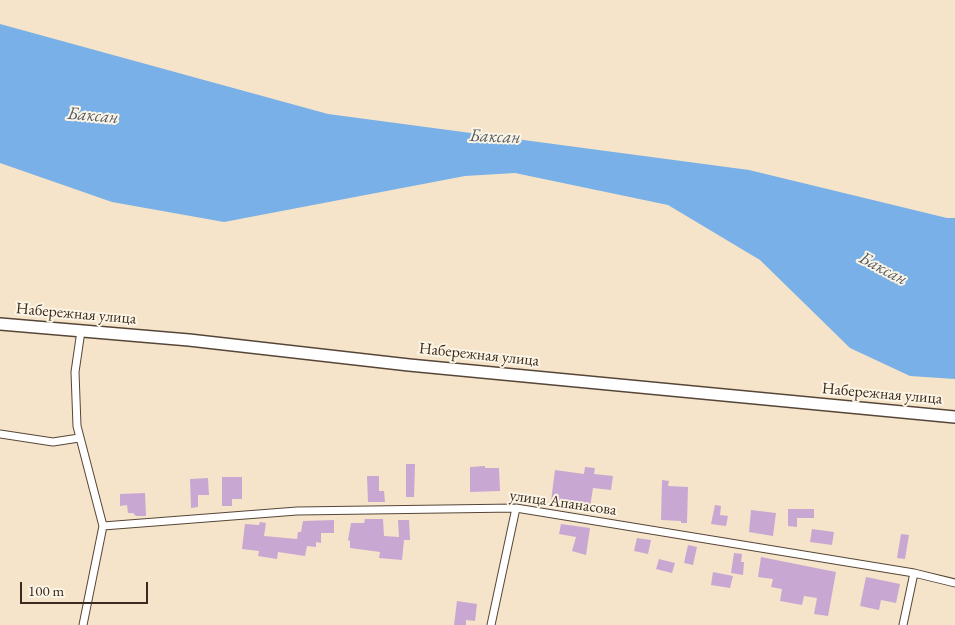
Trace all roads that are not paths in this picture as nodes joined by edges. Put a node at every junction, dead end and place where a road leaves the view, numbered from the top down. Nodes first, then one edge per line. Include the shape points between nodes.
1 (0, 324) edge
2 (81, 331) junction
3 (955, 417) edge
4 (0, 434) edge
5 (79, 438) junction
6 (516, 508) junction
7 (103, 526) junction
8 (914, 574) junction
9 (955, 582) edge
10 (83, 625) edge
11 (491, 625) edge
12 (903, 625) edge

1 - 2 main road, Набережная улица
2 - 3 main road, Набережная улица
2 - 5 street via 75,372
4 - 5 street via 53,442
5 - 7 street
6 - 7 street, улица Апанасова via 297,511
6 - 8 street, улица Апанасова
6 - 11 street
7 - 10 street
8 - 9 street, улица Апанасова
8 - 12 street

